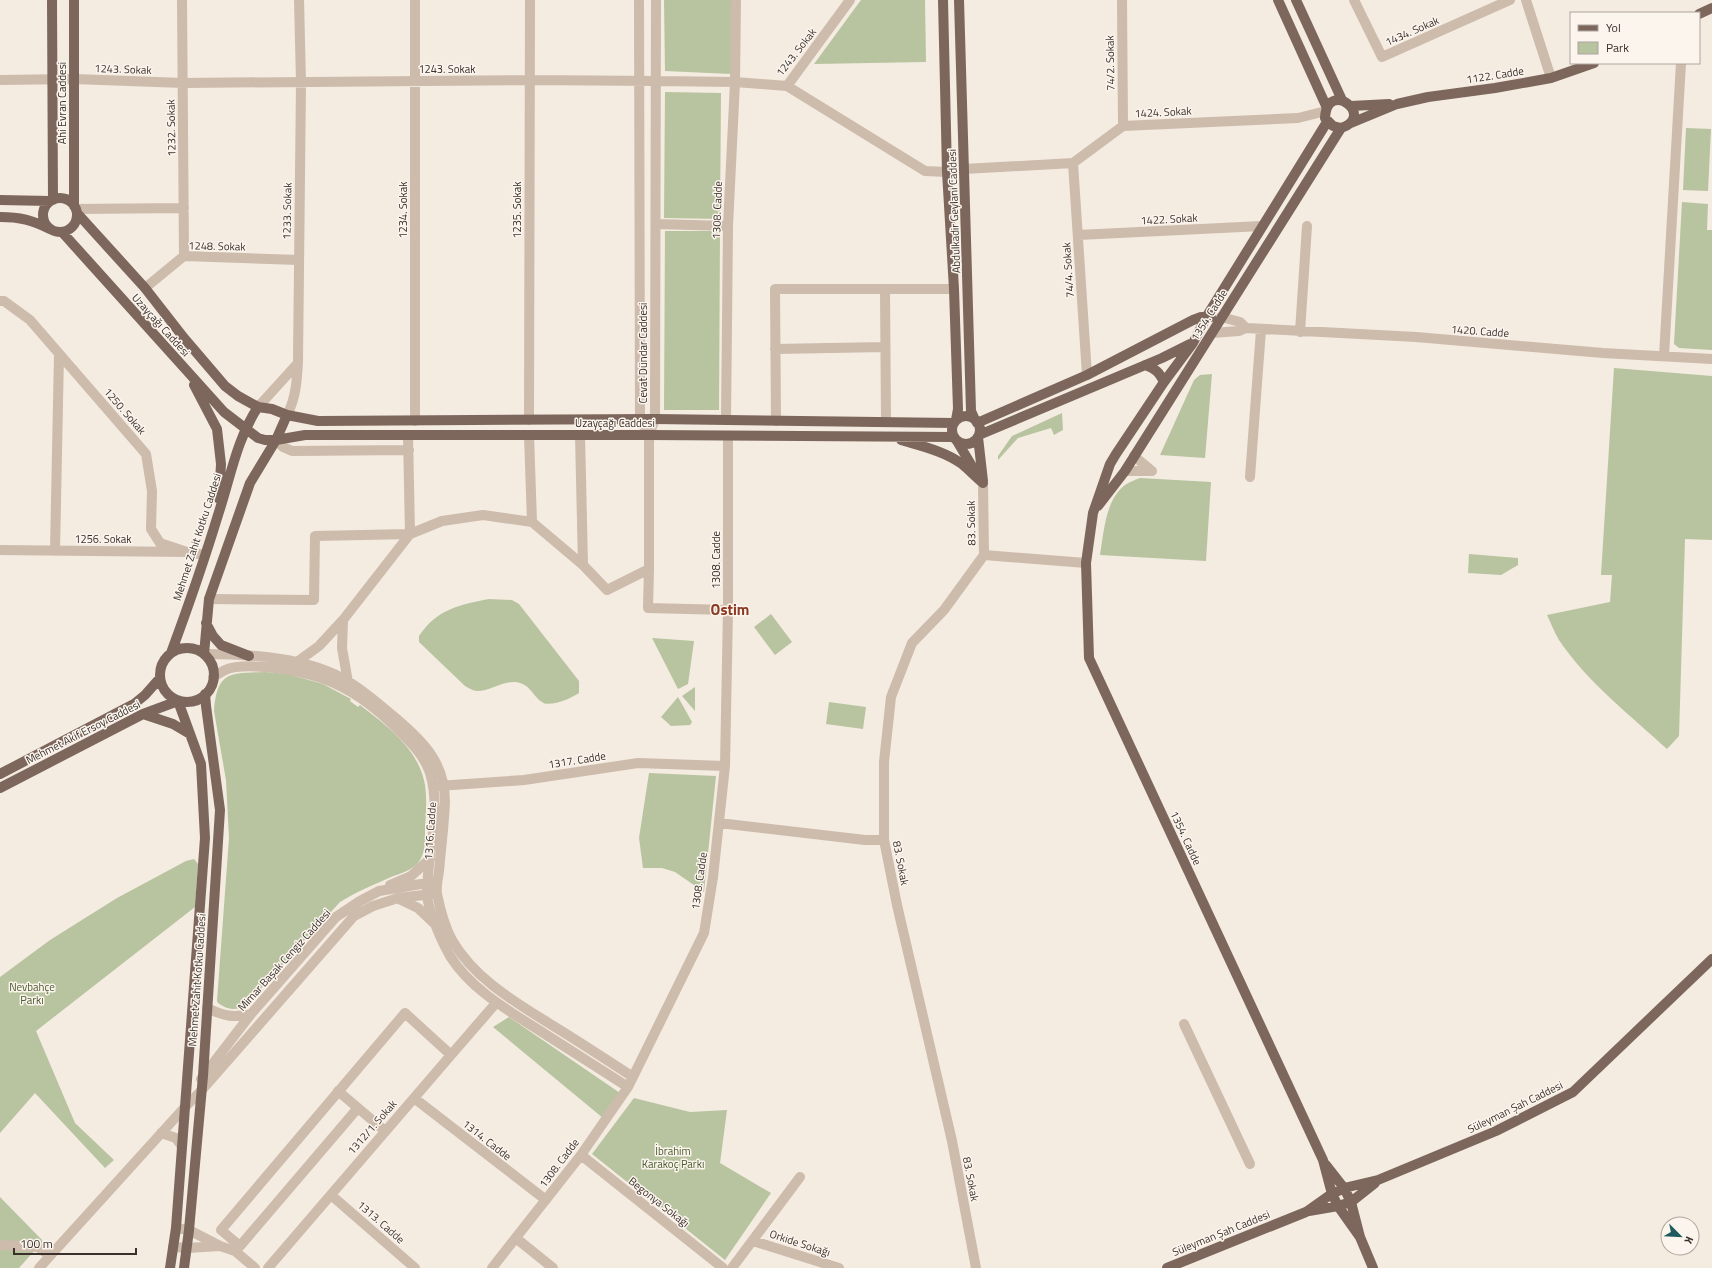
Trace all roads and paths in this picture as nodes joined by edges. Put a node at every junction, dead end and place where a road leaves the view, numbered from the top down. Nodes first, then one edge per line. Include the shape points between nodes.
1 (52, 0) edge
2 (74, 0) edge
3 (182, 0) edge
4 (299, 0) edge
5 (415, 0) edge
6 (530, 0) edge
7 (639, 0) edge
8 (656, 0) edge
9 (736, 0) edge
10 (850, 0) edge
11 (943, 0) edge
12 (959, 0) edge
13 (1122, 0) edge
14 (1278, 0) edge
15 (1297, 0) edge
16 (1354, 0) edge
17 (1510, 0) edge
18 (1526, 0) edge
19 (1712, 8) edge
20 (1700, 14) edge
21 (1591, 64) edge
22 (1682, 64) edge
23 (1551, 78) junction
24 (74, 79) junction
25 (0, 80) edge
26 (52, 80) junction
27 (529, 80) junction
28 (415, 81) junction
29 (640, 81) junction
30 (656, 81) junction
31 (300, 82) junction
32 (735, 82) junction
33 (183, 83) junction
34 (787, 86) junction
35 (1342, 100) junction
36 (1397, 104) junction
37 (1351, 106) junction
38 (1326, 114) junction
39 (1350, 123) junction
40 (1123, 126) junction
41 (1341, 128) junction
42 (1073, 163) junction
43 (964, 169) junction
44 (947, 172) junction
45 (0, 200) edge
46 (52, 200) junction
47 (184, 208) junction
48 (76, 209) junction
49 (0, 217) edge
50 (656, 224) junction
51 (728, 226) junction
52 (1262, 226) junction
53 (1307, 226) dead end
54 (51, 229) junction
55 (62, 232) junction
56 (1078, 235) junction
57 (184, 256) junction
58 (299, 260) junction
59 (145, 288) junction
60 (884, 289) junction
61 (954, 289) junction
62 (0, 300) edge
63 (1207, 316) junction
64 (1221, 317) junction
65 (1246, 328) junction
66 (1261, 330) junction
67 (1300, 332) junction
68 (1212, 333) junction
69 (1193, 343) junction
70 (885, 347) junction
71 (776, 349) junction
72 (60, 354) junction
73 (1664, 356) junction
74 (1712, 359) edge
75 (298, 362) junction
76 (1145, 365) junction
77 (188, 373) junction
78 (1087, 375) junction
79 (1164, 382) junction
80 (258, 406) junction
81 (287, 416) junction
82 (655, 419) junction
83 (529, 420) junction
84 (640, 420) junction
85 (726, 420) junction
86 (414, 421) junction
87 (776, 421) junction
88 (955, 421) junction
89 (976, 421) junction
90 (886, 422) junction
91 (246, 429) junction
92 (408, 435) junction
93 (529, 435) junction
94 (580, 435) junction
95 (649, 435) junction
96 (728, 436) junction
97 (889, 436) junction
98 (979, 436) junction
99 (955, 439) junction
100 (276, 440) junction
101 (1119, 449) junction
102 (409, 450) junction
103 (1134, 456) junction
104 (1110, 464) junction
105 (1125, 471) junction
106 (1250, 477) dead end
107 (983, 483) junction
108 (1093, 513) junction
109 (218, 516) junction
110 (532, 522) junction
111 (410, 534) junction
112 (0, 550) edge
113 (55, 551) junction
114 (187, 552) junction
115 (984, 554) junction
116 (205, 555) junction
117 (1086, 563) junction
118 (583, 565) junction
119 (649, 569) junction
120 (209, 599) junction
121 (728, 610) junction
122 (343, 620) junction
123 (206, 624) junction
124 (171, 653) junction
125 (204, 654) junction
126 (249, 656) junction
127 (298, 662) junction
128 (213, 677) junction
129 (160, 678) junction
130 (348, 682) junction
131 (205, 694) junction
132 (178, 701) junction
133 (143, 714) junction
134 (190, 734) junction
135 (725, 766) junction
136 (0, 774) edge
137 (443, 785) junction
138 (432, 786) junction
139 (0, 788) edge
140 (719, 823) junction
141 (884, 840) junction
142 (430, 859) junction
143 (438, 881) junction
144 (428, 883) junction
145 (379, 891) junction
146 (432, 894) junction
147 (398, 898) junction
148 (436, 926) junction
149 (1712, 959) edge
150 (496, 1003) junction
151 (207, 1008) junction
152 (251, 1014) junction
153 (1184, 1024) dead end
154 (451, 1054) junction
155 (203, 1076) junction
156 (632, 1077) junction
157 (628, 1087) junction
158 (201, 1091) junction
159 (338, 1091) junction
160 (414, 1098) junction
161 (185, 1107) junction
162 (357, 1109) junction
163 (385, 1131) junction
164 (162, 1133) junction
165 (181, 1146) junction
166 (580, 1155) junction
167 (1323, 1160) junction
168 (1250, 1164) dead end
169 (800, 1177) dead end
170 (1378, 1180) junction
171 (1344, 1188) junction
172 (1332, 1194) junction
173 (330, 1195) junction
174 (546, 1200) junction
175 (1351, 1202) junction
176 (1338, 1206) junction
177 (1306, 1212) junction
178 (176, 1228) junction
179 (189, 1230) junction
180 (1360, 1237) junction
181 (516, 1239) junction
182 (753, 1241) junction
183 (0, 1245) edge
184 (173, 1246) junction
185 (220, 1246) junction
186 (187, 1248) junction
187 (50, 1256) junction
188 (40, 1268) edge
189 (170, 1268) edge
190 (184, 1268) edge
191 (255, 1268) edge
192 (268, 1268) edge
193 (416, 1268) edge
194 (492, 1268) edge
195 (553, 1268) edge
196 (723, 1268) edge
197 (732, 1268) edge
198 (839, 1268) edge
199 (976, 1268) edge
200 (1167, 1268) edge
201 (1373, 1268) edge

1 - 26 main road, Ahi Evran Caddesi
2 - 24 main road, Ahi Evran Caddesi
3 - 33 street, 1232. Sokak
4 - 31 street, 1233. Sokak
5 - 28 street, 1234. Sokak
6 - 27 street, 1235. Sokak
7 - 29 street, Cevat Dündar Caddesi
8 - 30 street, Cevat Dündar Caddesi
9 - 32 street, 1308. Cadde
10 - 34 street, 1243. Sokak
11 - 44 main road, Abdulkadir Geylani Caddesi
12 - 43 main road, Abdulkadir Geylani Caddesi
13 - 40 street, 74/2. Sokak
14 - 38 main road
15 - 35 main road
16 - 17 street, 1434. Sokak via 1382,57
18 - 23 street
19 - 20 main road
21 - 23 main road, 1122. Cadde
22 - 73 street
23 - 36 main road, 1122. Cadde
24 - 26 street, 1243. Sokak
24 - 33 street, 1243. Sokak
24 - 48 main road, Ahi Evran Caddesi
25 - 26 street, 1243. Sokak
26 - 46 main road, Ahi Evran Caddesi
27 - 28 street, 1243. Sokak
27 - 29 street, 1243. Sokak
27 - 83 street, 1235. Sokak
28 - 31 street, 1243. Sokak
28 - 86 street, 1234. Sokak
29 - 30 street, 1243. Sokak
29 - 84 street, Cevat Dündar Caddesi
30 - 32 street, 1243. Sokak
30 - 50 street, Cevat Dündar Caddesi
31 - 33 street, 1243. Sokak
31 - 58 street, 1233. Sokak
32 - 34 street, 1243. Sokak
32 - 51 street, 1308. Cadde
33 - 47 street, 1232. Sokak
34 - 44 street via 925,171
35 - 37 main road
35 - 38 main road, 1354. Cadde via 1331,103
36 - 37 main road
36 - 39 main road, 1354. Cadde
37 - 39 main road via 1354,112
38 - 40 street, 1424. Sokak via 1298,118
38 - 41 main road via 1333,126
38 - 52 main road, 1354. Cadde
39 - 41 main road, 1354. Cadde
40 - 42 street, 1424. Sokak
41 - 64 main road, 1354. Cadde
42 - 43 street
42 - 56 street, 74/4. Sokak
43 - 44 main road
43 - 89 main road, Abdulkadir Geylani Caddesi via 971,411
44 - 61 main road, Abdulkadir Geylani Caddesi
45 - 46 main road
46 - 48 main road via 66,199
46 - 54 main road via 44,210 43,216
47 - 48 street
47 - 57 street, 1232. Sokak
48 - 55 main road via 72,227
48 - 59 main road, Uzayçağı Caddesi
49 - 54 main road via 30,219
50 - 51 street
50 - 82 street, Cevat Dündar Caddesi
51 - 85 street, 1308. Cadde
52 - 56 street, 1422. Sokak
52 - 63 main road, 1354. Cadde
53 - 67 street
54 - 55 main road
55 - 77 main road, Uzayçağı Caddesi
56 - 78 street, 74/4. Sokak
57 - 58 street, 1248. Sokak
57 - 59 street, 1248. Sokak
58 - 75 street, 1233. Sokak
59 - 80 main road, Uzayçağı Caddesi via 225,386
60 - 61 street
60 - 70 street
60 - 71 street via 775,289
61 - 88 main road, Abdulkadir Geylani Caddesi via 958,409
62 - 72 street, 1250. Sokak via 30,320
63 - 64 main road
63 - 69 main road, 1354. Cadde
63 - 78 main road via 1193,320
64 - 65 street, 1420. Cadde via 1240,322
64 - 68 main road, 1354. Cadde
65 - 66 street, 1420. Cadde
65 - 68 street, 1420. Cadde
66 - 67 street, 1420. Cadde
66 - 106 street
67 - 73 street, 1420. Cadde
68 - 69 main road
68 - 103 main road, 1354. Cadde
69 - 76 main road
69 - 79 main road, 1354. Cadde
70 - 71 street
70 - 90 street
71 - 87 street
72 - 113 street
72 - 114 street, 1250. Sokak via 146,454 152,491 151,529 160,543
73 - 74 street, 1420. Cadde
75 - 80 street
75 - 81 street, 1233. Sokak via 294,401
76 - 79 main road via 1155,369
76 - 98 main road
77 - 91 main road, Uzayçağı Caddesi via 224,412
77 - 109 main road via 217,429 221,464
78 - 89 main road
79 - 101 main road, 1354. Cadde
80 - 81 main road, Uzayçağı Caddesi
80 - 91 main road, Mehmet Zahit Kotku Caddesi
81 - 86 main road, Uzayçağı Caddesi via 318,421
81 - 100 main road
82 - 84 main road, Uzayçağı Caddesi
82 - 85 main road, Uzayçağı Caddesi
82 - 95 street, Cevat Dündar Caddesi
83 - 84 main road, Uzayçağı Caddesi
83 - 86 main road, Uzayçağı Caddesi
84 - 95 street, Cevat Dündar Caddesi
85 - 87 main road, Uzayçağı Caddesi
87 - 90 main road, Uzayçağı Caddesi
88 - 89 main road via 964,417
88 - 90 main road, Uzayçağı Caddesi
88 - 99 main road via 952,427
89 - 98 main road
91 - 100 main road, Uzayçağı Caddesi via 258,438
91 - 109 main road, Mehmet Zahit Kotku Caddesi
92 - 93 main road, Uzayçağı Caddesi
92 - 100 main road, Uzayçağı Caddesi via 305,435
92 - 102 street
93 - 94 main road, Uzayçağı Caddesi
93 - 110 street
94 - 95 main road, Uzayçağı Caddesi
94 - 118 street
95 - 96 main road, Uzayçağı Caddesi
95 - 119 street
96 - 97 main road, Uzayçağı Caddesi
96 - 121 street, 1308. Cadde
97 - 99 main road, Uzayçağı Caddesi
97 - 107 main road via 948,456
98 - 99 main road via 971,444 961,444
98 - 107 main road
99 - 107 main road
100 - 102 street via 292,451
100 - 120 main road via 250,483
101 - 103 main road
101 - 104 main road, 1354. Cadde
102 - 111 street
103 - 105 main road, 1354. Cadde
103 - 105 street via 1152,471
104 - 105 main road
104 - 108 main road, 1354. Cadde
105 - 108 main road, 1354. Cadde
107 - 115 street, 83. Sokak
108 - 117 main road, 1354. Cadde
109 - 116 main road, Mehmet Zahit Kotku Caddesi
110 - 111 street via 483,515 442,520
110 - 118 street
111 - 120 street via 315,536 314,600
111 - 122 street
112 - 113 street, 1256. Sokak
113 - 114 street, 1256. Sokak
114 - 116 street, 1256. Sokak
115 - 117 street
115 - 141 street, 83. Sokak via 944,610 912,643 891,697 884,762
116 - 124 main road, Mehmet Zahit Kotku Caddesi
117 - 167 main road, 1354. Cadde via 1089,658
118 - 119 street via 607,590
119 - 121 street via 648,608
120 - 123 main road
121 - 135 street, 1308. Cadde
122 - 127 street via 319,646
122 - 130 street via 342,648
123 - 125 main road
123 - 126 main road via 221,645
124 - 125 main road via 187,648
124 - 129 main road via 162,664
125 - 126 street, 1316. Cadde
125 - 128 main road via 212,664
126 - 127 street, 1316. Cadde
127 - 130 street, 1316. Cadde via 334,674
128 - 131 main road
128 - 138 street, 1316. Cadde via 225,670 240,667 294,670 328,680 378,711 413,744 430,772
129 - 132 main road via 165,692
129 - 136 main road, Mehmet Akif Ersoy Caddesi via 134,704
130 - 137 street, 1316. Cadde via 378,702 428,748 438,766
131 - 132 main road via 192,701
131 - 151 main road, Mehmet Zahit Kotku Caddesi via 220,810
132 - 133 main road, Mehmet Akif Ersoy Caddesi
132 - 134 main road, Mehmet Zahit Kotku Caddesi
133 - 134 main road via 173,724
133 - 139 main road, Mehmet Akif Ersoy Caddesi
134 - 161 main road, Mehmet Zahit Kotku Caddesi via 201,764 205,838
135 - 137 street, 1317. Cadde via 638,763 524,780
135 - 140 street, 1308. Cadde
137 - 138 street, 1317. Cadde
137 - 143 street, 1316. Cadde via 445,802
138 - 142 street, 1316. Cadde via 434,805
140 - 141 street
140 - 156 street, 1308. Cadde via 704,933
141 - 199 street, 83. Sokak via 951,1134
142 - 144 street, 1316. Cadde
142 - 145 street via 411,876
143 - 144 street, Mimar Başak Cengiz Caddesi
143 - 146 street, 1316. Cadde
144 - 145 street, Mimar Başak Cengiz Caddesi
144 - 146 street, 1316. Cadde
145 - 152 street, Mimar Başak Cengiz Caddesi via 360,900 336,917
146 - 147 street, Mimar Başak Cengiz Caddesi
146 - 148 street, 1316. Cadde
146 - 156 street, 1316. Cadde via 452,940 495,989
147 - 148 street via 418,908
147 - 158 street, Mimar Başak Cengiz Caddesi via 373,906 354,916
148 - 150 street, 1316. Cadde via 443,943 464,976
149 - 170 main road, Süleyman Şah Caddesi via 1573,1092 1496,1131
150 - 154 street, 1312/1. Sokak
150 - 157 street, 1316. Cadde
151 - 152 street via 228,1017
151 - 155 main road, Mehmet Zahit Kotku Caddesi
152 - 155 street, Mimar Başak Cengiz Caddesi
153 - 168 street
154 - 159 street via 405,1013
154 - 160 street, 1312/1. Sokak
155 - 158 main road, Mehmet Zahit Kotku Caddesi
155 - 161 street, Mimar Başak Cengiz Caddesi
156 - 157 street, 1308. Cadde
157 - 166 street, 1308. Cadde
158 - 161 street, Mimar Başak Cengiz Caddesi
158 - 179 main road, Mehmet Zahit Kotku Caddesi
159 - 162 street
159 - 162 street via 221,1230 240,1246
160 - 163 street, 1312/1. Sokak
160 - 174 street, 1314. Cadde
161 - 164 street, Mimar Başak Cengiz Caddesi
161 - 165 main road, Mehmet Zahit Kotku Caddesi
162 - 163 street
163 - 173 street, 1312/1. Sokak
164 - 165 street via 176,1138
164 - 187 street, Mimar Başak Cengiz Caddesi
165 - 178 main road, Mehmet Zahit Kotku Caddesi
166 - 174 street, 1308. Cadde
166 - 196 street, Begonya Sokağı
167 - 171 main road, 1354. Cadde
167 - 172 main road, 1354. Cadde
169 - 182 street
170 - 171 main road
170 - 175 main road
171 - 172 main road
171 - 175 main road, 1354. Cadde
172 - 176 main road, 1354. Cadde
172 - 177 main road
173 - 192 street, 1312/1. Sokak
173 - 193 street, 1313. Cadde
174 - 181 street, 1308. Cadde
175 - 176 main road
175 - 180 main road, 1354. Cadde
176 - 177 main road
176 - 180 main road, 1354. Cadde
177 - 200 main road, Süleyman Şah Caddesi
178 - 179 street
178 - 184 main road, Mehmet Zahit Kotku Caddesi
179 - 185 street
179 - 186 main road, Mehmet Zahit Kotku Caddesi
180 - 201 main road, 1354. Cadde
181 - 194 street, 1308. Cadde
181 - 195 street
182 - 197 street
182 - 198 street, Orkide Sokağı
183 - 187 street via 38,1247
184 - 186 street
184 - 189 main road, Mehmet Zahit Kotku Caddesi
185 - 186 street
185 - 191 street via 234,1251
186 - 190 main road, Mehmet Zahit Kotku Caddesi
187 - 188 street, Mimar Başak Cengiz Caddesi

